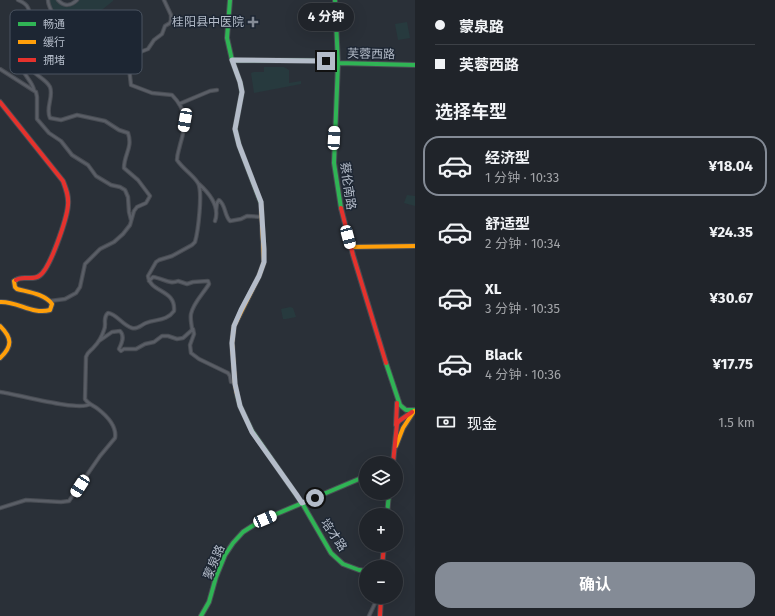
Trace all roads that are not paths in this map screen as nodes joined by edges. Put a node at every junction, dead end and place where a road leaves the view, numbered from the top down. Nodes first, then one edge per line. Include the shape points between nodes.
1 (18, 0) edge
2 (48, 0) edge
3 (58, 0) edge
4 (77, 0) edge
5 (164, 0) edge
6 (230, 0) edge
7 (335, 0) edge
8 (30, 10) edge
9 (51, 10) edge
10 (142, 51) edge
11 (232, 60) junction
12 (338, 63) junction
13 (415, 65) edge
14 (0, 69) edge
15 (24, 74) edge
16 (36, 74) edge
17 (129, 74) edge
18 (34, 90) junction
19 (217, 90) dead end
20 (0, 102) edge
21 (179, 104) junction
22 (198, 182) junction
23 (216, 212) junction
24 (263, 216) junction
25 (132, 220) junction
26 (214, 221) dead end
27 (415, 246) edge
28 (350, 247) junction
29 (149, 281) junction
30 (50, 301) junction
31 (0, 302) edge
32 (0, 326) edge
33 (192, 328) junction
34 (98, 341) junction
35 (0, 358) edge
36 (235, 382) junction
37 (0, 392) edge
38 (397, 400) junction
39 (90, 404) junction
40 (415, 410) edge
41 (396, 426) junction
42 (394, 456) edge
43 (394, 456) edge
44 (359, 479) edge
45 (302, 503) junction
46 (0, 508) edge
47 (359, 570) edge
48 (375, 604) edge
49 (379, 604) edge
50 (201, 616) edge
51 (369, 616) edge
52 (380, 616) edge

1 - 8 street
2 - 9 street
3 - 4 street via 68,5
5 - 10 street via 172,20 148,49
6 - 11 street, 培才路 via 227,32
7 - 12 street, 蔡伦南路
11 - 12 street, 芙蓉西路
11 - 24 street, 培才路 via 242,92 235,129 261,202
12 - 13 street, 芙蓉西路
12 - 28 street, 蔡伦南路 via 334,164 339,202
14 - 18 street
15 - 18 street
16 - 25 street via 49,86 50,118 61,120 77,115 105,121 128,133 130,148 124,168 141,183 150,196 146,203 135,209
17 - 21 street via 131,85 152,93 172,95
18 - 25 street via 37,94 36,117 39,122 72,155 88,165 96,176 124,190 128,197
19 - 21 street
20 - 30 street via 60,176 67,190 67,213 44,272 35,279 18,278 14,281 17,289
21 - 22 street via 185,120 177,160
22 - 23 street via 211,199
22 - 29 street via 201,195 194,242 172,256 156,262 148,276
23 - 24 street via 219,200 230,221 247,216
23 - 26 street
24 - 36 street, 培才路 via 264,262 234,326 232,343
25 - 30 street via 119,238 100,249 85,264 80,287 76,293 65,299
27 - 28 street
28 - 38 street, 蔡伦南路
29 - 33 street via 153,277 187,284 208,280 209,284 192,311
29 - 34 street via 171,298 174,306 172,314 162,320 133,328 108,313 105,316 105,329
30 - 31 street via 50,310 42,312 7,301
32 - 35 street via 8,334 10,343 8,350
33 - 34 street via 183,338 162,336 136,349 119,349 123,338 120,331 112,332
33 - 36 street via 194,332 190,345 191,353 228,373 231,382
34 - 39 street via 86,357 85,399
36 - 45 street, 培才路 via 240,406 252,432
37 - 39 street via 72,406
38 - 40 street via 404,410
38 - 41 street, 蔡伦南路
39 - 46 street via 109,419 115,428 115,438 72,499 65,502 26,500
40 - 41 street
40 - 42 street via 401,433
41 - 43 street, 蔡伦南路
44 - 45 street, 蒙泉路
45 - 47 street, 培才路 via 331,553 343,564
45 - 50 street, 蒙泉路 via 256,523 236,539 225,555 209,602
48 - 51 street
49 - 52 street

